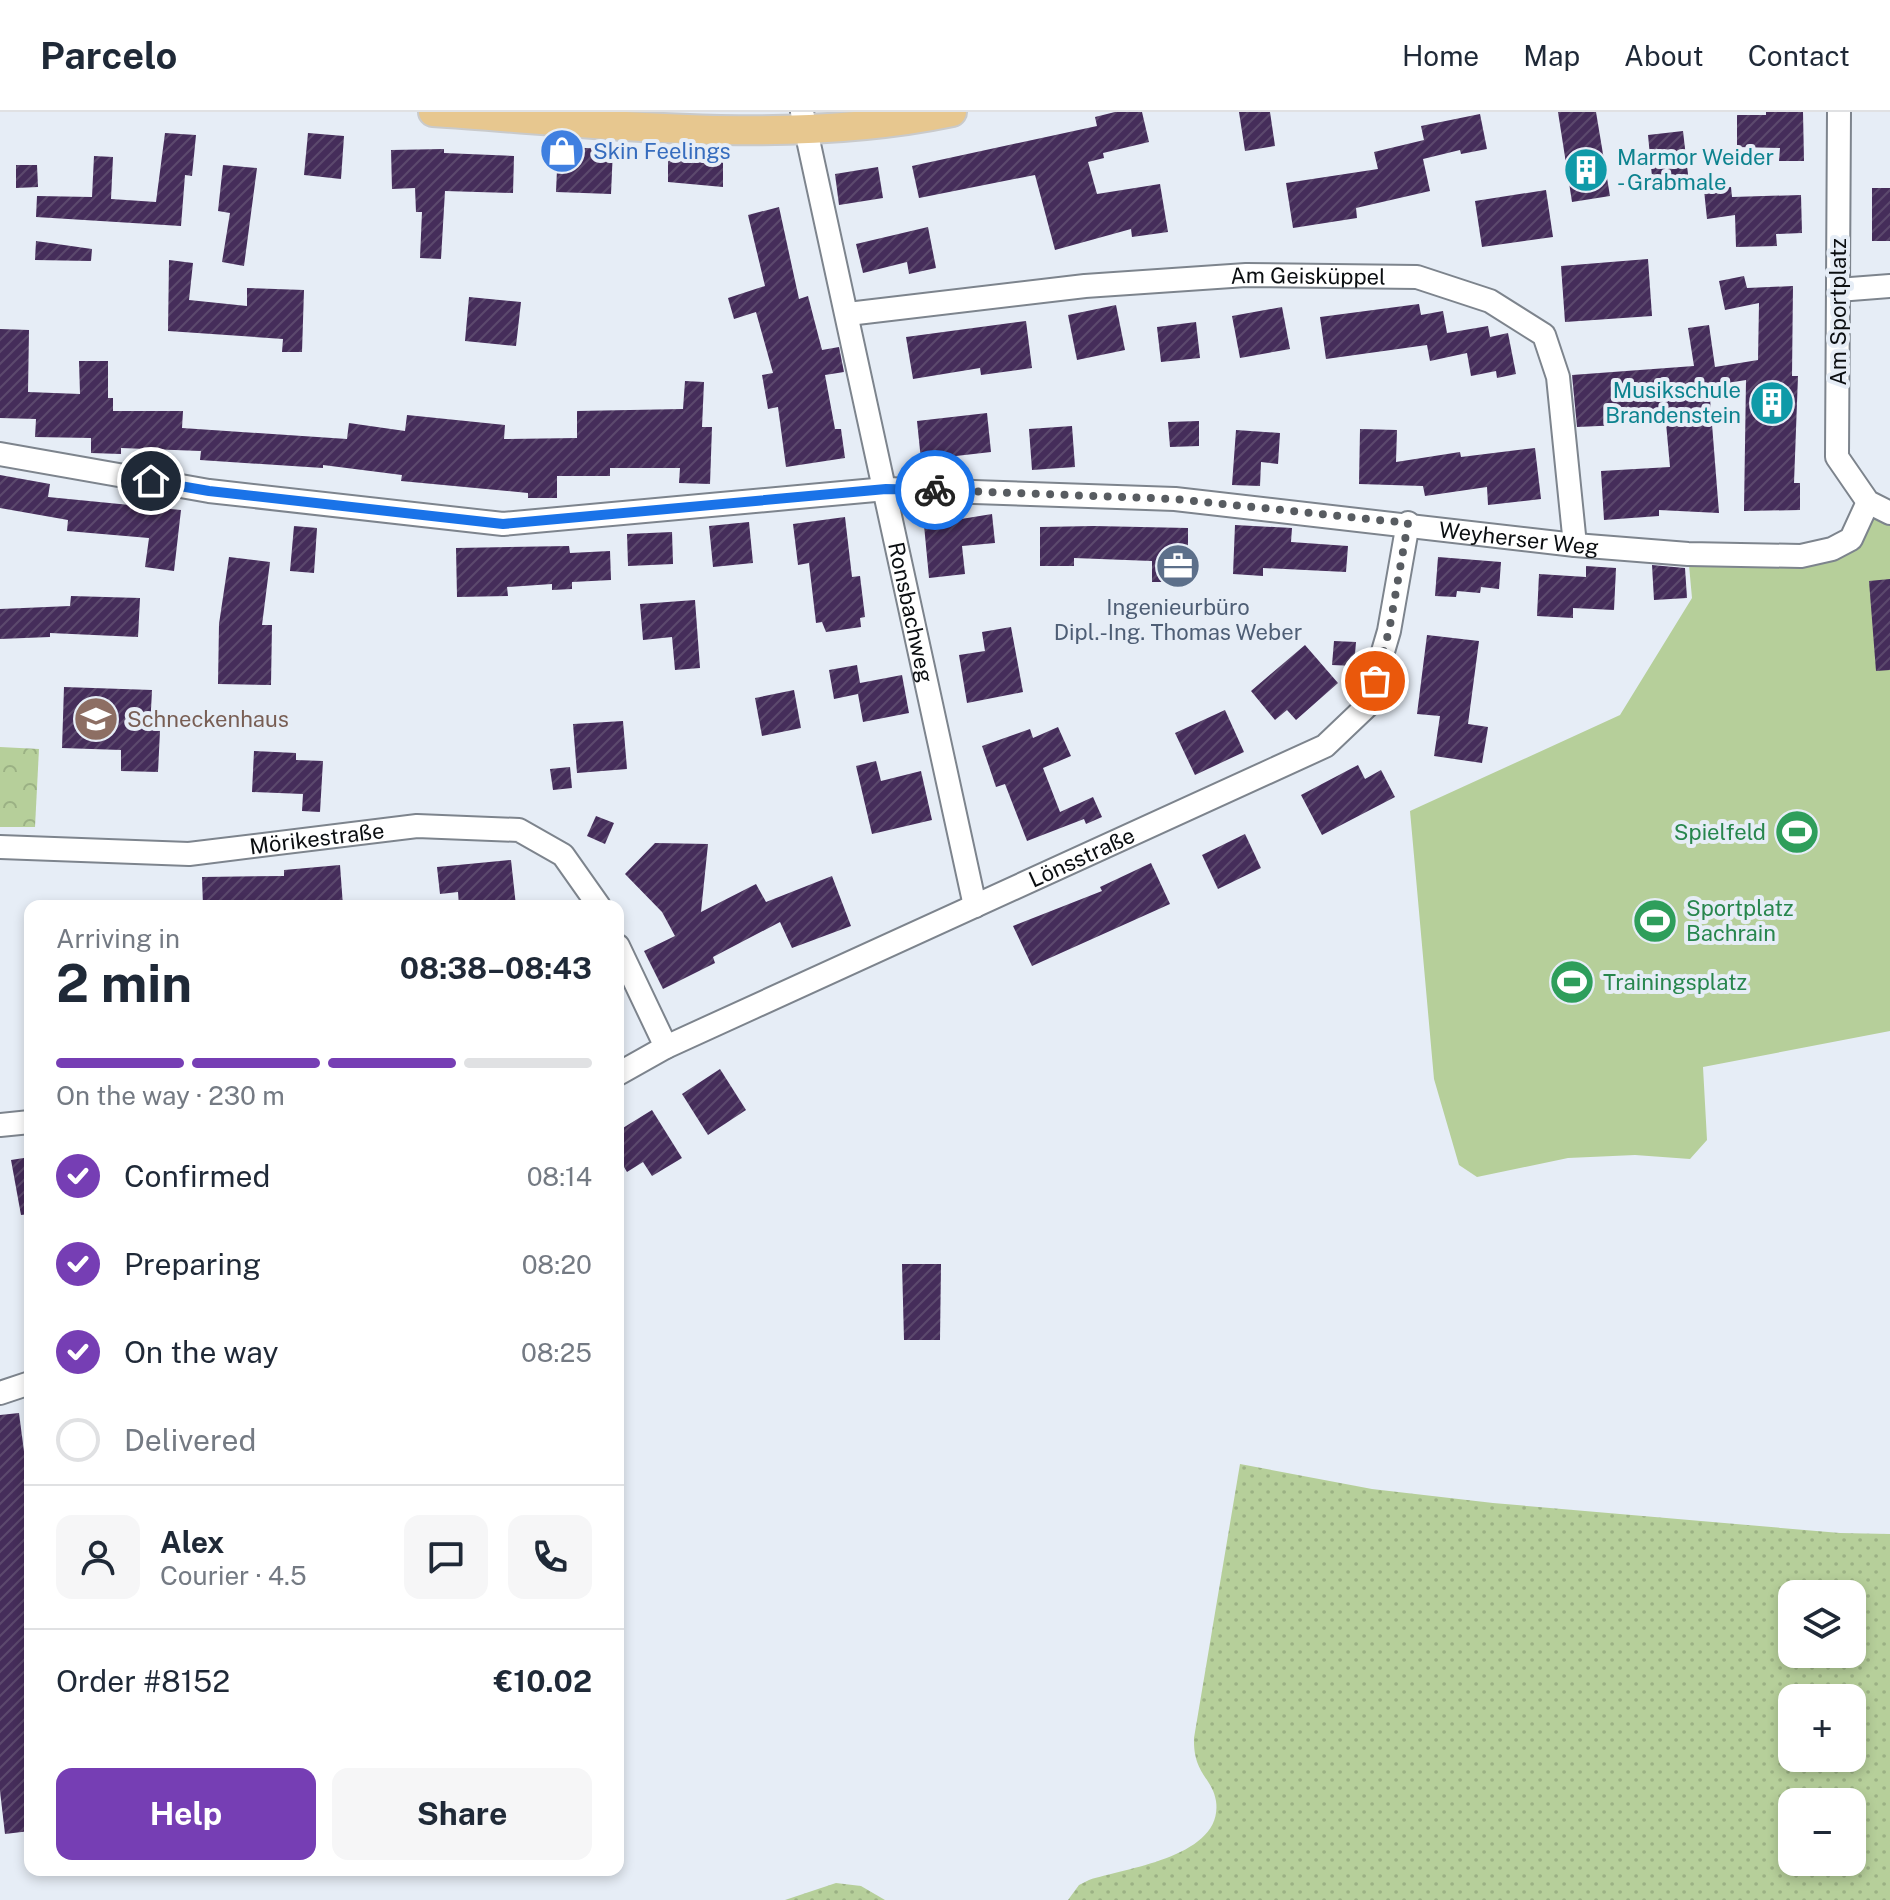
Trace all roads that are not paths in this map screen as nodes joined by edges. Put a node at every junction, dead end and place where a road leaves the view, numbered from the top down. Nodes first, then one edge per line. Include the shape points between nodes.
1 (433, 112) edge
2 (952, 112) edge
3 (1839, 112) edge
4 (804, 121) edge
5 (1890, 286) edge
6 (1838, 290) junction
7 (848, 314) junction
8 (0, 454) edge
9 (886, 489) junction
10 (1868, 502) junction
11 (1890, 513) edge
12 (1408, 523) junction
13 (1575, 545) junction
14 (0, 847) edge
15 (595, 900) edge
16 (975, 906) junction
17 (624, 959) edge
18 (666, 1047) junction
19 (624, 1071) edge
20 (24, 1123) edge
21 (0, 1125) edge
22 (24, 1385) edge
23 (0, 1393) edge

1 - 4 main road via 627,125
2 - 4 main road via 910,121
3 - 6 street, Am Sportplatz
4 - 7 street, Ronsbachweg
5 - 6 street
6 - 10 street, Am Sportplatz via 1837,457
7 - 9 street, Ronsbachweg
7 - 13 street, Am Geisküppel via 1085,286 1217,277 1417,277 1490,301 1544,335 1558,377
8 - 9 street, Weyherser Weg via 209,491 503,524
9 - 12 street, Weyherser Weg via 1175,499
9 - 16 street, Ronsbachweg
10 - 11 street
10 - 13 street, Weyherser Weg via 1851,539 1801,556
12 - 13 street, Weyherser Weg
12 - 16 street, Lönsstraße via 1389,631 1367,706 1325,746
14 - 15 street, Mörikestraße via 189,854 417,826 519,830 563,855
16 - 18 street, Lönsstraße
17 - 18 street
18 - 19 street, Lönsstraße
20 - 21 street
22 - 23 street

